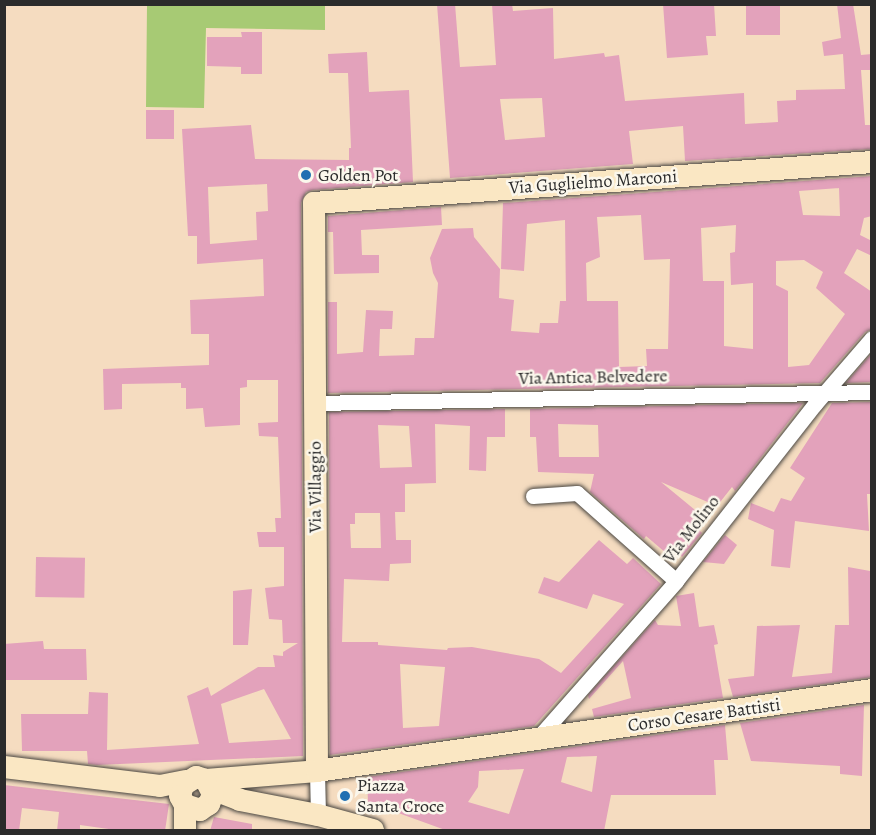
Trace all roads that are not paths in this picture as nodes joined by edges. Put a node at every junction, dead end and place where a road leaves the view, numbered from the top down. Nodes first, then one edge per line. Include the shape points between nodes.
1 (872, 162) edge
2 (314, 203) joint
3 (872, 338) edge
4 (872, 392) edge
5 (824, 393) junction
6 (315, 403) junction
7 (533, 496) dead end
8 (676, 581) junction
9 (872, 690) edge
10 (536, 740) junction
11 (4, 768) edge
12 (317, 771) junction
13 (197, 796) junction
14 (318, 815) junction
15 (187, 831) edge
16 (373, 831) edge

1 - 2 street, Via Guglielmo Marconi
2 - 6 street, Via Villaggio
3 - 5 street, Via Molino
4 - 5 street, Via Antica Belvedere
5 - 6 street, Via Antica Belvedere
5 - 8 street, Via Molino
6 - 12 street, Via Villaggio
7 - 8 street via 577,493
8 - 10 street, Via Molino
9 - 10 street, Corso Cesare Battisti
10 - 12 street, Corso Cesare Battisti
11 - 13 street via 160,786
12 - 13 street, Corso Cesare Battisti
12 - 14 street
13 - 14 street
13 - 15 street
14 - 16 street

